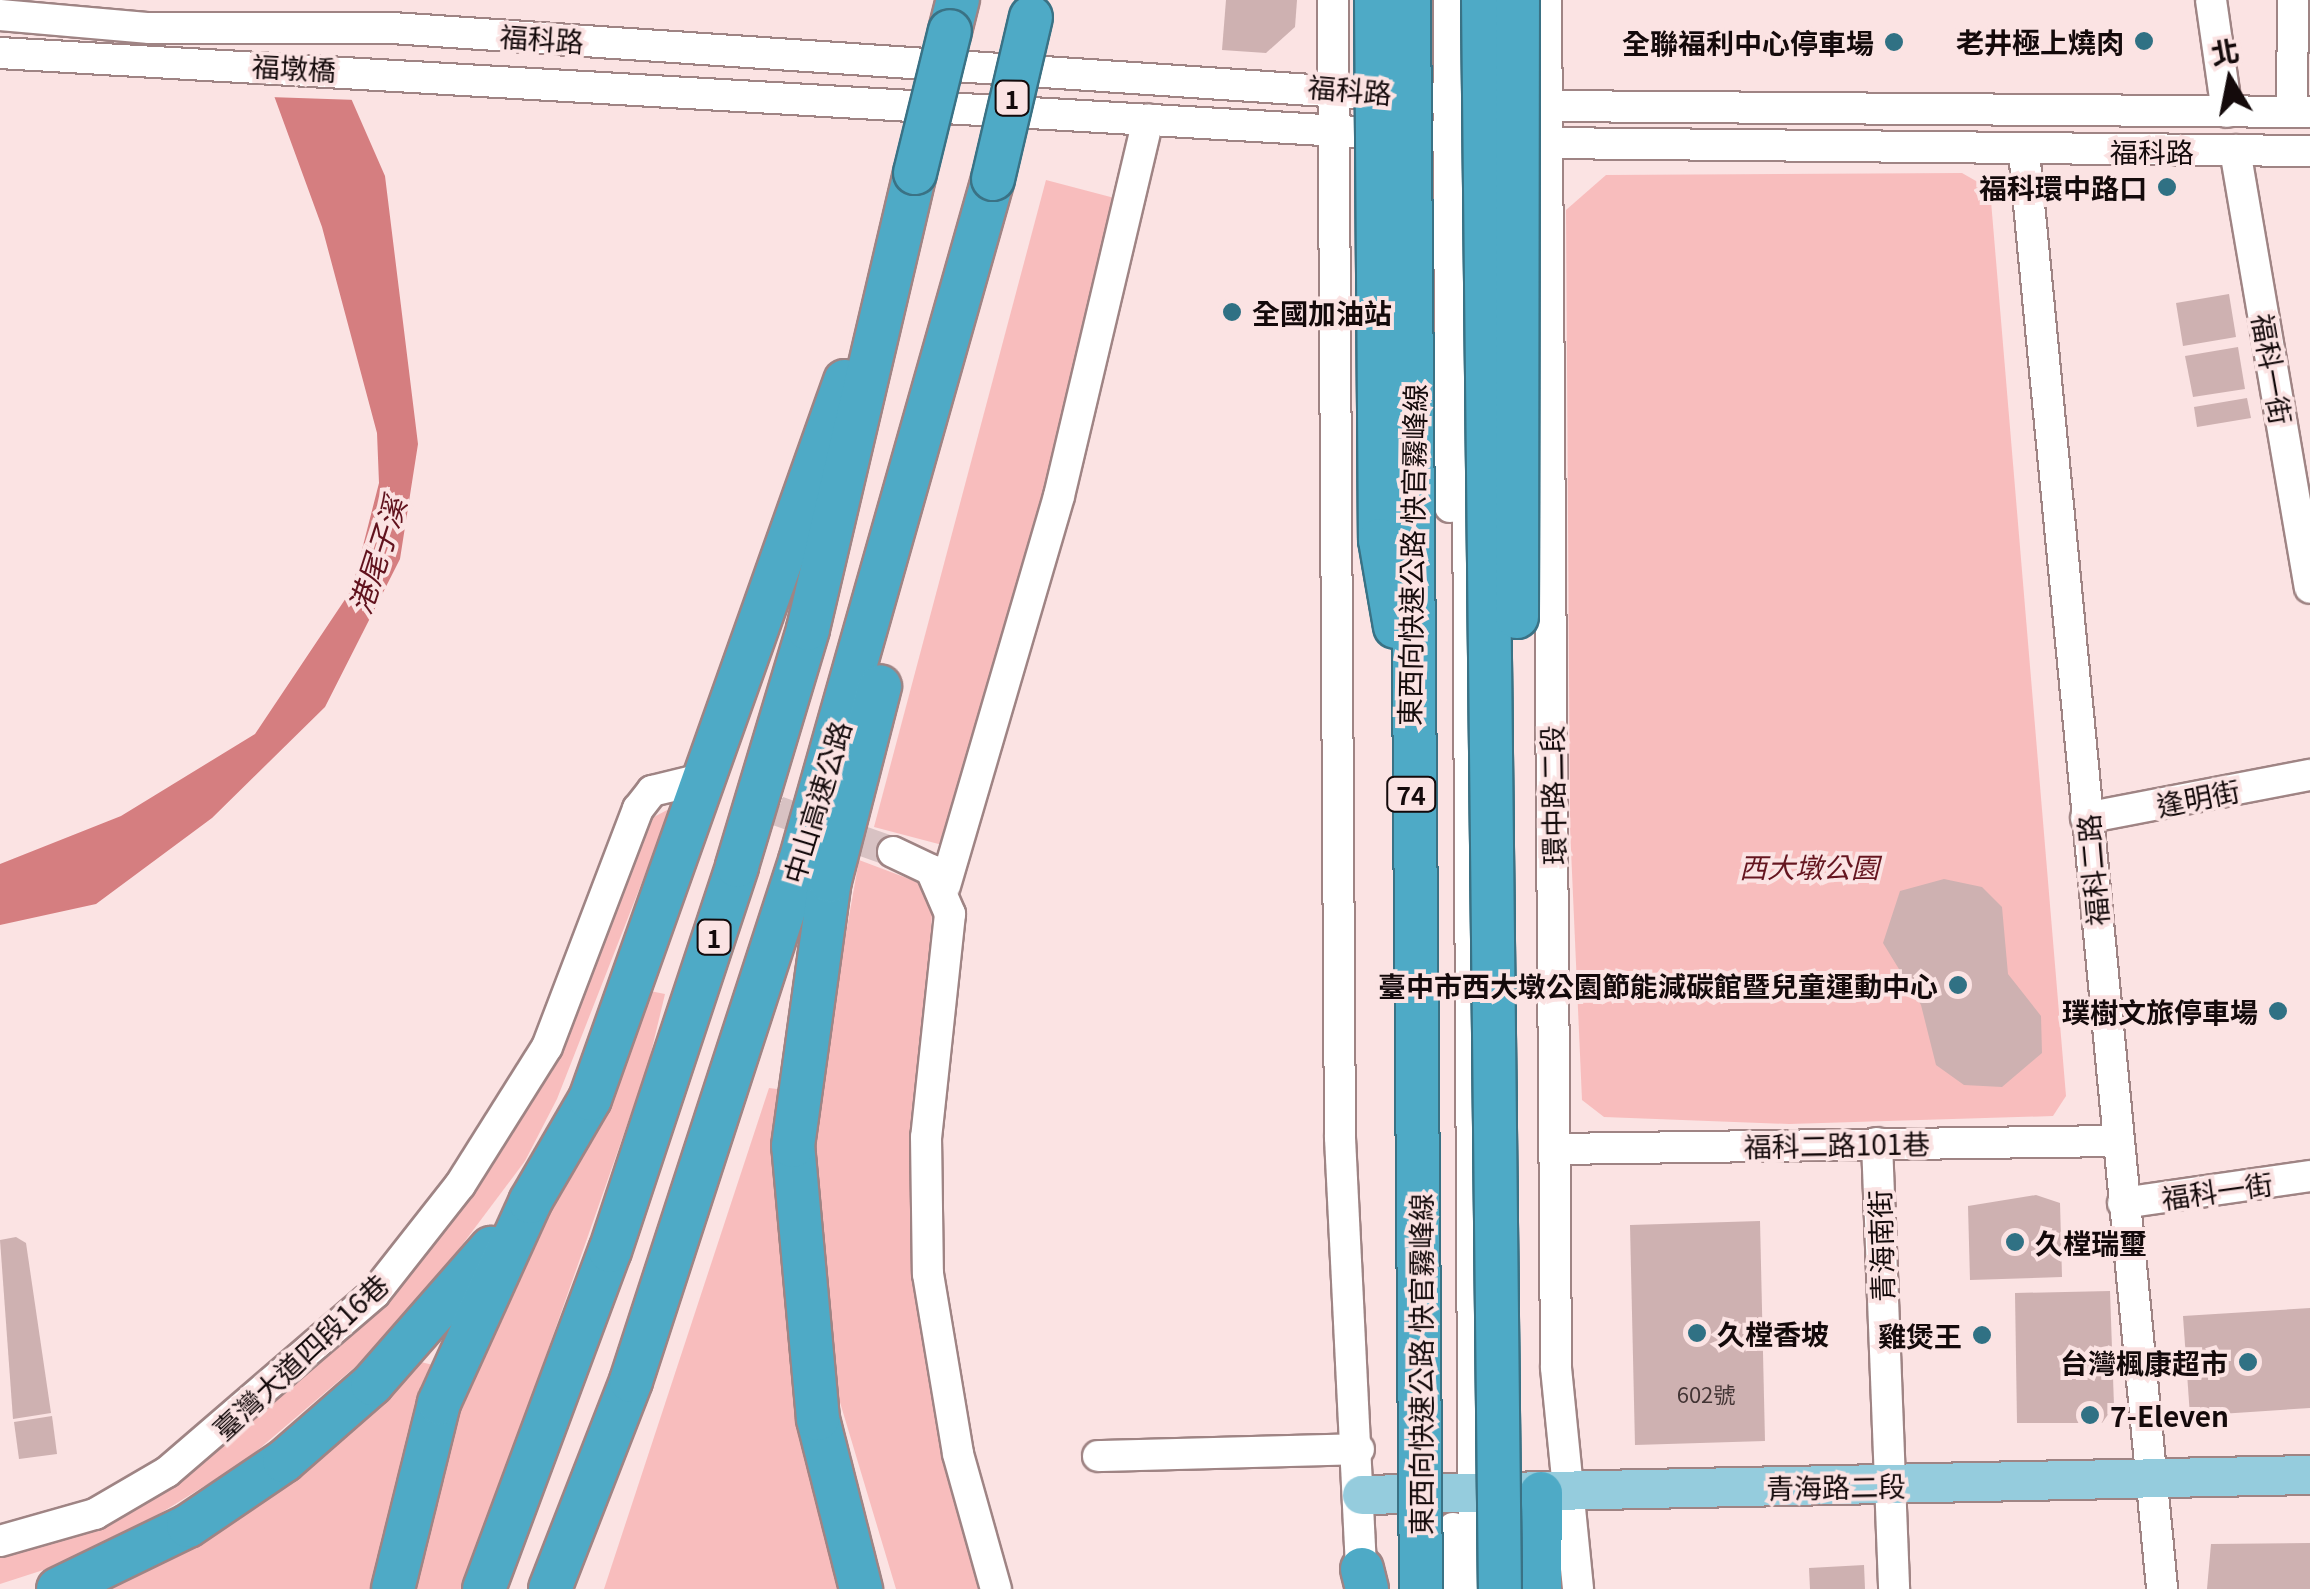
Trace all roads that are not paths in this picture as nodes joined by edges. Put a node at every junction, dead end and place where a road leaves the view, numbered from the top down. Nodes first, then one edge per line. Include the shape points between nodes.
1 (1333, 0) edge
2 (1376, 0) edge
3 (1409, 0) edge
4 (1449, 0) edge
5 (1472, 0) edge
6 (1483, 0) edge
7 (1518, 0) edge
8 (1546, 0) edge
9 (2211, 0) edge
10 (2293, 0) edge
11 (1033, 9) edge
12 (0, 15) edge
13 (954, 16) edge
14 (392, 28) joint
15 (0, 53) edge
16 (436, 74) joint
17 (1335, 87) junction
18 (1460, 98) junction
19 (1547, 106) junction
20 (2228, 112) junction
21 (2301, 112) edge
22 (1148, 119) junction
23 (1337, 127) junction
24 (1461, 136) junction
25 (1546, 142) junction
26 (2235, 150) junction
27 (2310, 151) edge
28 (2024, 152) junction
29 (889, 269) junction
30 (940, 389) junction
31 (2310, 588) edge
32 (1408, 702) junction
33 (2310, 776) edge
34 (693, 781) tunnel mouth
35 (2086, 818) junction
36 (893, 852) tunnel mouth
37 (945, 886) junction
38 (1493, 896) junction
39 (2118, 1140) junction
40 (1877, 1143) junction
41 (1556, 1148) junction
42 (2310, 1176) edge
43 (530, 1202) junction
44 (2123, 1203) junction
45 (818, 1420) junction
46 (1359, 1449) junction
47 (1098, 1456) dead end
48 (2310, 1475) edge
49 (2151, 1480) junction
50 (1888, 1484) junction
51 (1463, 1495) junction
52 (1362, 1496) junction
53 (1559, 1500) junction
54 (0, 1542) edge
55 (1364, 1584) edge
56 (58, 1589) edge
57 (393, 1589) edge
58 (484, 1589) edge
59 (550, 1589) edge
60 (861, 1589) edge
61 (882, 1589) edge
62 (996, 1589) edge
63 (1421, 1589) edge
64 (1453, 1589) edge
65 (1474, 1589) edge
66 (1500, 1589) edge
67 (1540, 1589) edge
68 (1558, 1589) edge
69 (1578, 1589) edge
70 (1894, 1589) edge
71 (2162, 1589) edge

1 - 17 street
2 - 32 highway, 74, bridge via 1380,540
3 - 32 highway, 東西向快速公路 快官霧峰線 / 74, bridge
4 - 18 street
5 - 18 street
6 - 38 highway, bridge
7 - 38 highway, bridge via 1523,486
8 - 19 street, 環中路二段
9 - 20 street
10 - 21 street
11 - 30 highway, 中山高速公路 / 1, bridge
12 - 14 street, 福墩橋 via 149,28
13 - 29 highway, 中山高速公路 / 1, bridge
14 - 17 street, 福科路
15 - 16 street, 福墩橋
16 - 22 street, 福科路
17 - 18 street, 福科路
17 - 23 street
18 - 19 street, 福科路
18 - 24 street
19 - 20 street, 福科路
19 - 25 street, 環中路二段
20 - 21 street, 福科路
22 - 23 street, 福科路
22 - 37 street via 1059,496
23 - 24 street, 福科路
23 - 46 street via 1340,1138
24 - 25 street, 福科路
24 - 51 street
25 - 28 street, 福科路
25 - 41 street, 環中路二段
26 - 27 street, 福科路
26 - 28 street, 福科路
26 - 31 street, 福科一街
28 - 35 street, 福科二路
29 - 43 highway via 590,1100
29 - 58 highway, 中山高速公路 / 1 via 808,630 737,866 610,1251
30 - 45 highway via 920,536 830,881 797,1086 796,1251
30 - 59 highway, 中山高速公路 / 1 via 800,861 630,1381
32 - 63 highway, 東西向快速公路 快官霧峰線 / 74, bridge
33 - 35 street, 逢明街
34 - 54 street, 臺灣大道四段16巷 via 652,790 638,809 547,1046 460,1185 375,1293 167,1472 95,1514
35 - 39 street, 福科二路
36 - 37 street
37 - 62 street via 926,1137 928,1274 958,1454
38 - 66 highway, bridge
39 - 40 street, 福科二路101巷
39 - 44 street, 福科二路
40 - 41 street, 福科二路101巷
40 - 50 street, 青海南街
41 - 53 street, 環中路二段
42 - 44 street, 福科一街
43 - 56 highway via 330,1424 188,1526
43 - 57 highway via 439,1403
44 - 49 street, 福科二路
45 - 60 highway
45 - 61 highway
46 - 47 street
46 - 52 street
48 - 49 main road, 青海路二段
49 - 50 main road, 青海路二段
49 - 71 street, 福科二路
50 - 53 main road, 青海路二段
50 - 70 street, 青海南街
51 - 52 main road, 青海路二段
51 - 53 main road, 青海路二段
51 - 64 street
51 - 65 street
52 - 55 street
53 - 67 highway
53 - 68 street, 環中路二段
53 - 69 street

